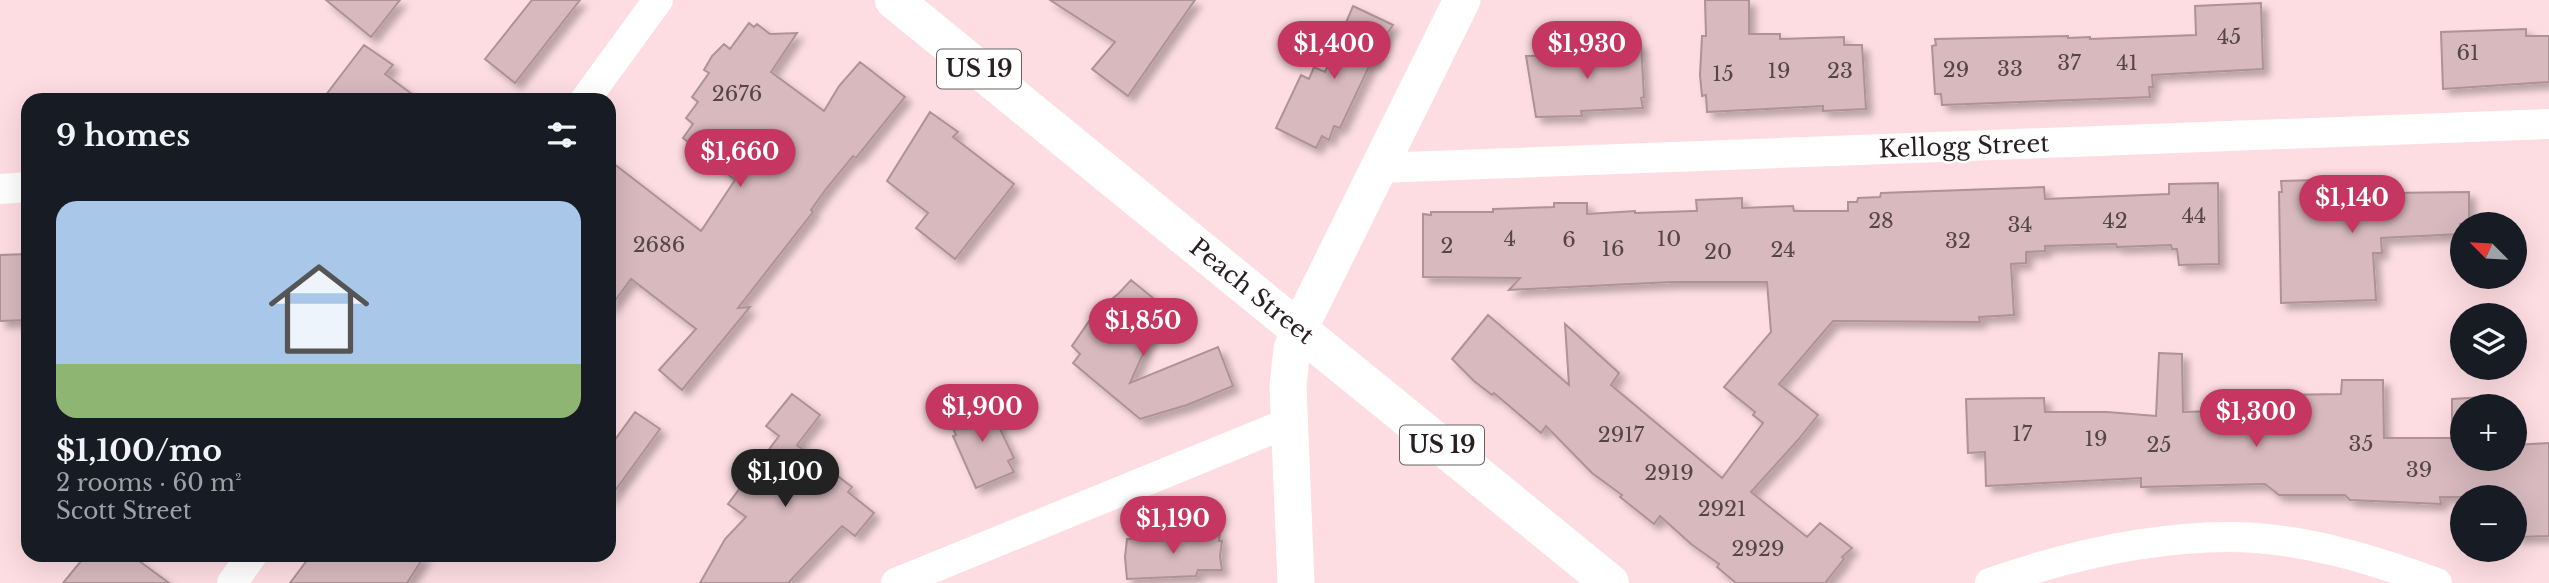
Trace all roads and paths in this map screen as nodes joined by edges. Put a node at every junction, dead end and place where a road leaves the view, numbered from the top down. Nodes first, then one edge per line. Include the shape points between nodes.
1 (658, 0) edge
2 (894, 0) edge
3 (1462, 0) edge
4 (590, 93) edge
5 (2549, 124) edge
6 (1379, 168) junction
7 (21, 188) edge
8 (0, 189) edge
9 (1299, 329) junction
10 (1290, 422) junction
11 (247, 562) edge
12 (232, 583) edge
13 (896, 583) edge
14 (1296, 583) edge
15 (1610, 583) edge
16 (1990, 583) edge
17 (2437, 583) edge

1 - 4 street
2 - 9 main road, Peach Street / US 19
3 - 6 street
5 - 6 street, Kellogg Street
6 - 9 street
7 - 8 street
9 - 10 street via 1289,368
9 - 15 main road, Peach Street / US 19
10 - 13 street
10 - 14 street
11 - 12 street
16 - 17 street via 2035,567 2125,546 2232,537 2342,552

